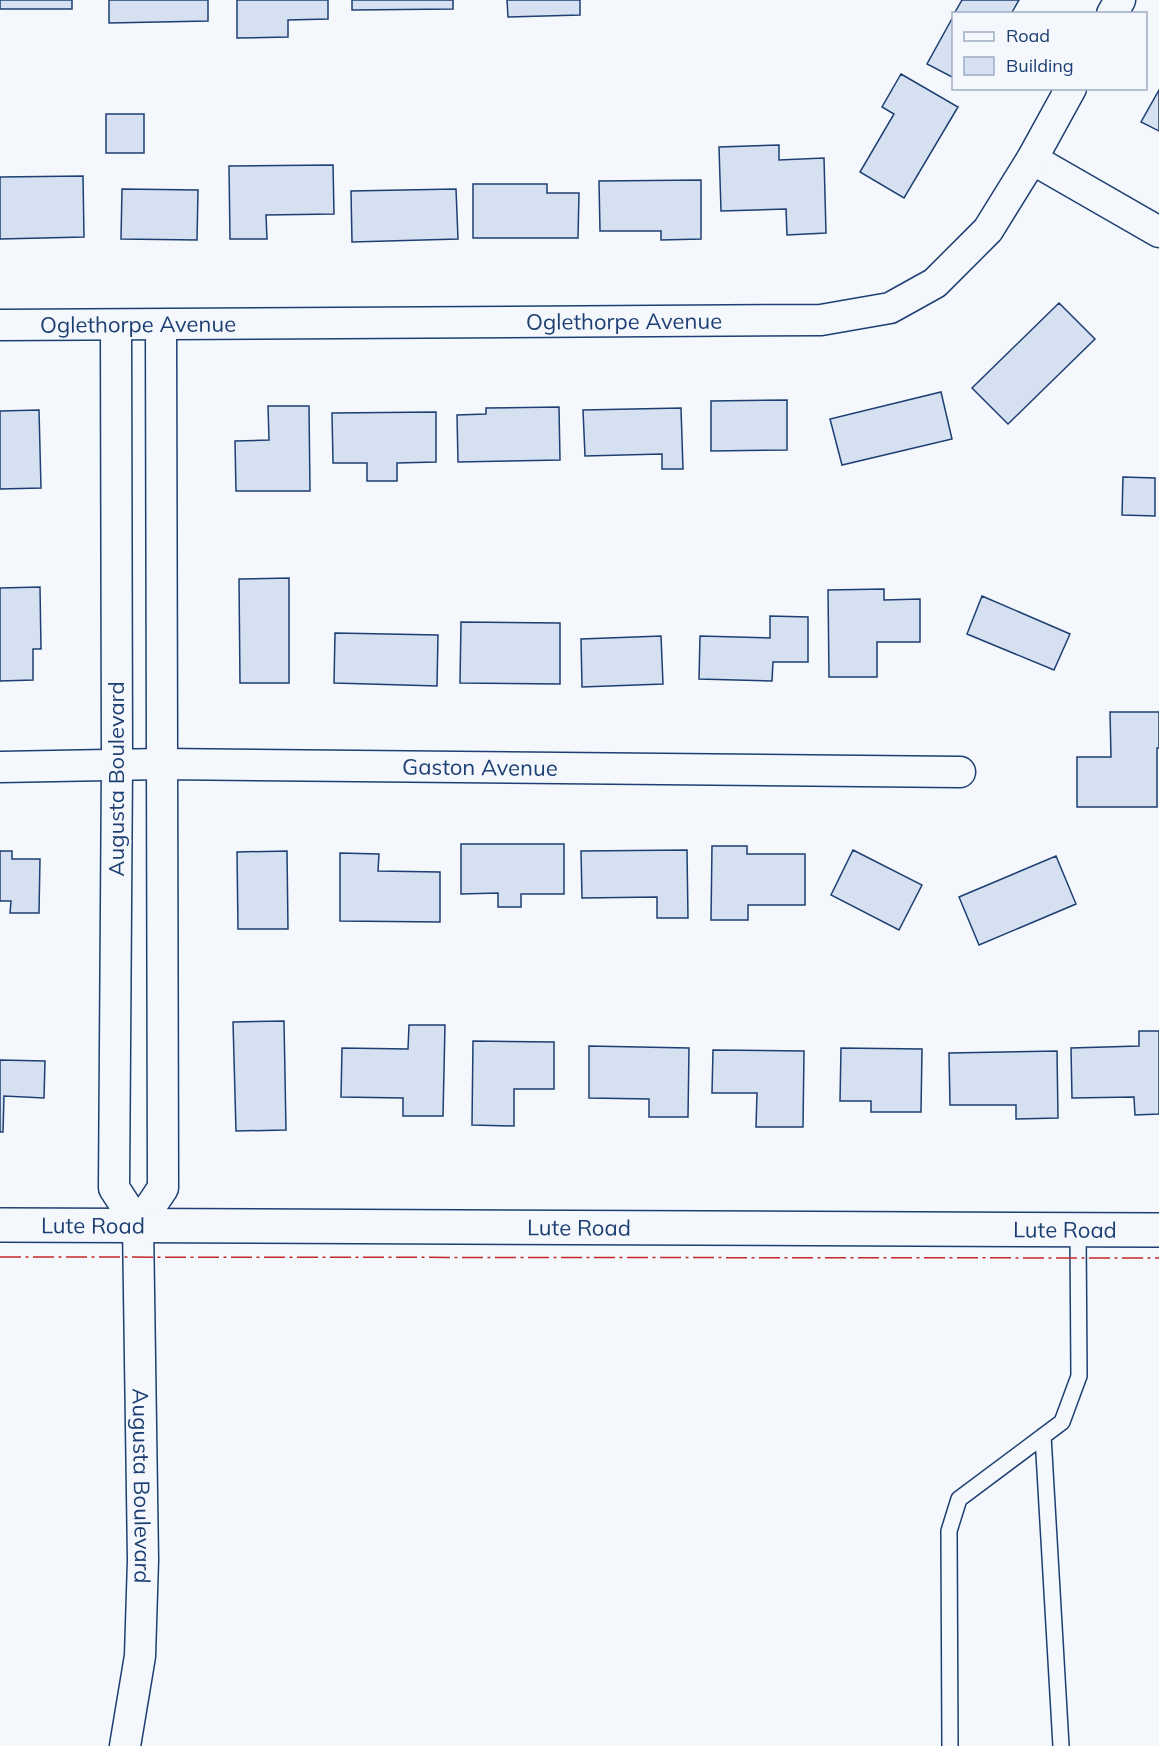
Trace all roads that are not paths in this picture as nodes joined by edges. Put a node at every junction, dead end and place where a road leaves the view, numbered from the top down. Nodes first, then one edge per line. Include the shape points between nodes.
1 (1070, 90) edge
2 (1032, 159) junction
3 (1159, 232) edge
4 (0, 325) edge
5 (116, 325) junction
6 (161, 325) junction
7 (162, 764) junction
8 (117, 765) junction
9 (0, 766) edge
10 (960, 772) dead end
11 (0, 1225) edge
12 (138, 1225) junction
13 (1078, 1230) junction
14 (1159, 1230) edge
15 (1043, 1436) junction
16 (125, 1746) edge
17 (950, 1746) edge
18 (1061, 1746) edge

1 - 2 street, Oglethorpe Avenue
2 - 3 street
2 - 6 street, Oglethorpe Avenue via 988,230 935,283 890,308 821,320
4 - 5 street, Oglethorpe Avenue
5 - 6 street, Oglethorpe Avenue
5 - 8 street, Augusta Boulevard
6 - 7 street, Augusta Boulevard
7 - 8 street, Gaston Avenue
7 - 10 street, Gaston Avenue
7 - 12 street, Augusta Boulevard via 163,1188
8 - 9 street, Gaston Avenue
8 - 12 street, Augusta Boulevard via 114,1188
11 - 12 street, Lute Road
12 - 13 street, Lute Road
12 - 16 street, Augusta Boulevard via 143,1560 140,1656
13 - 14 street, Lute Road
13 - 15 lane via 1078,1376 1062,1422
15 - 17 lane via 959,1499 948,1531
15 - 18 lane

